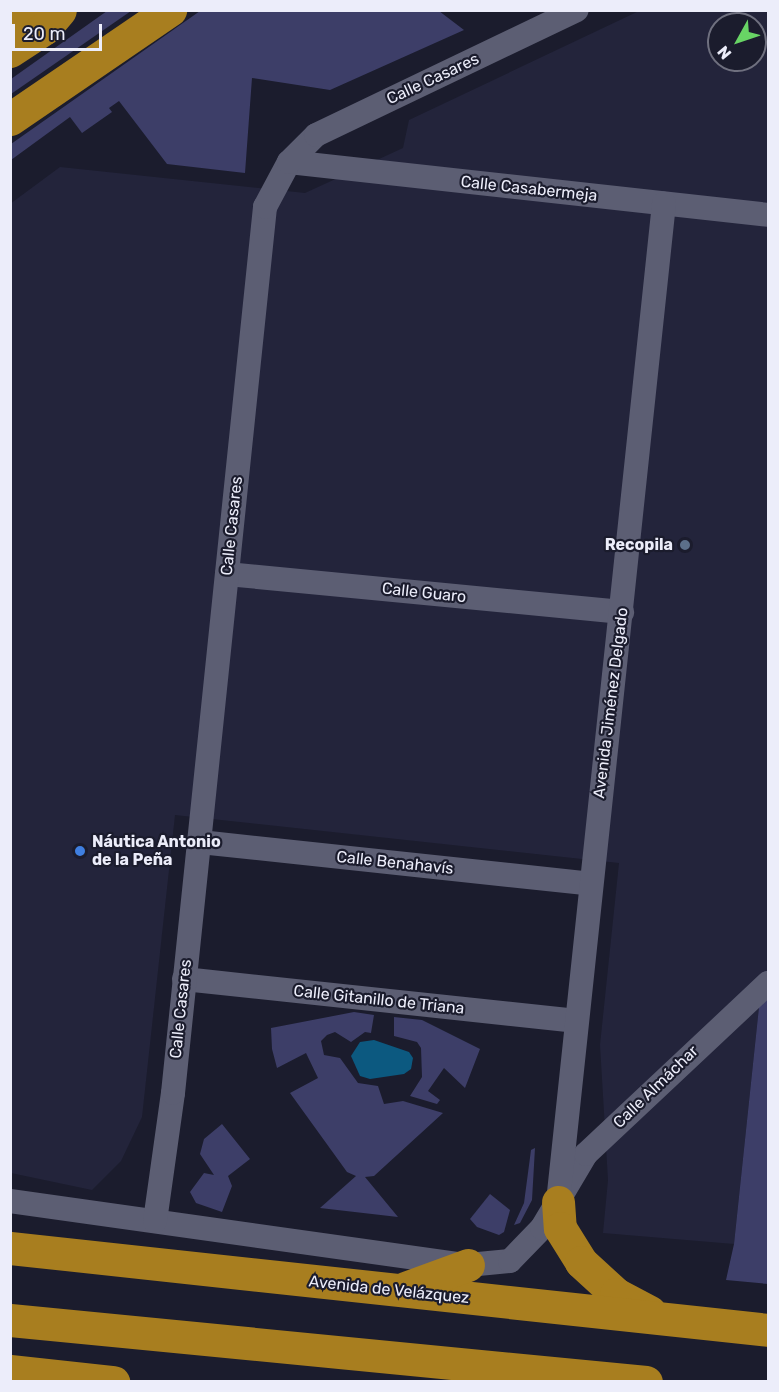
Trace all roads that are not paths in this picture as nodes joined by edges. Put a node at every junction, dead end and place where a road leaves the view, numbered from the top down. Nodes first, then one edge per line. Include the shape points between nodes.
1 (28, 10) edge
2 (60, 10) edge
3 (170, 10) edge
4 (577, 10) edge
5 (10, 22) edge
6 (10, 51) edge
7 (10, 119) edge
8 (289, 162) junction
9 (664, 204) junction
10 (768, 215) edge
11 (227, 574) junction
12 (622, 612) junction
13 (200, 842) junction
14 (590, 884) junction
15 (184, 978) junction
16 (768, 983) edge
17 (575, 1020) junction
18 (10, 1201) edge
19 (558, 1202) junction
20 (156, 1221) junction
21 (10, 1248) edge
22 (468, 1265) junction
23 (397, 1291) junction
24 (663, 1319) junction
25 (10, 1320) edge
26 (768, 1330) edge
27 (10, 1371) edge
28 (113, 1382) edge
29 (646, 1382) edge

1 - 5 highway
2 - 6 highway via 45,28
3 - 7 highway
4 - 8 street, Calle Casares via 316,135
8 - 9 street, Calle Casabermeja
8 - 11 street, Calle Casares via 265,207
9 - 10 street, Calle Casabermeja
9 - 12 street, Avenida Jiménez Delgado
11 - 12 street, Calle Guaro
11 - 13 street, Calle Casares
12 - 14 street, Avenida Jiménez Delgado
13 - 14 street, Calle Benahavís
13 - 15 street, Calle Casares
14 - 17 street, Avenida Jiménez Delgado
15 - 17 street, Calle Gitanillo de Triana
15 - 20 street, Calle Casares
16 - 19 street, Calle Almáchar via 586,1154
17 - 19 street, Avenida Jiménez Delgado
18 - 20 street
19 - 22 street, Calle Almáchar via 542,1228 510,1262
19 - 24 highway via 560,1228 581,1262 616,1294
20 - 22 street, Calle Almáchar
21 - 23 highway, Avenida de Velázquez
22 - 23 highway
23 - 24 highway, Avenida de Velázquez
24 - 26 highway, Avenida de Velázquez
25 - 29 highway
27 - 28 highway

